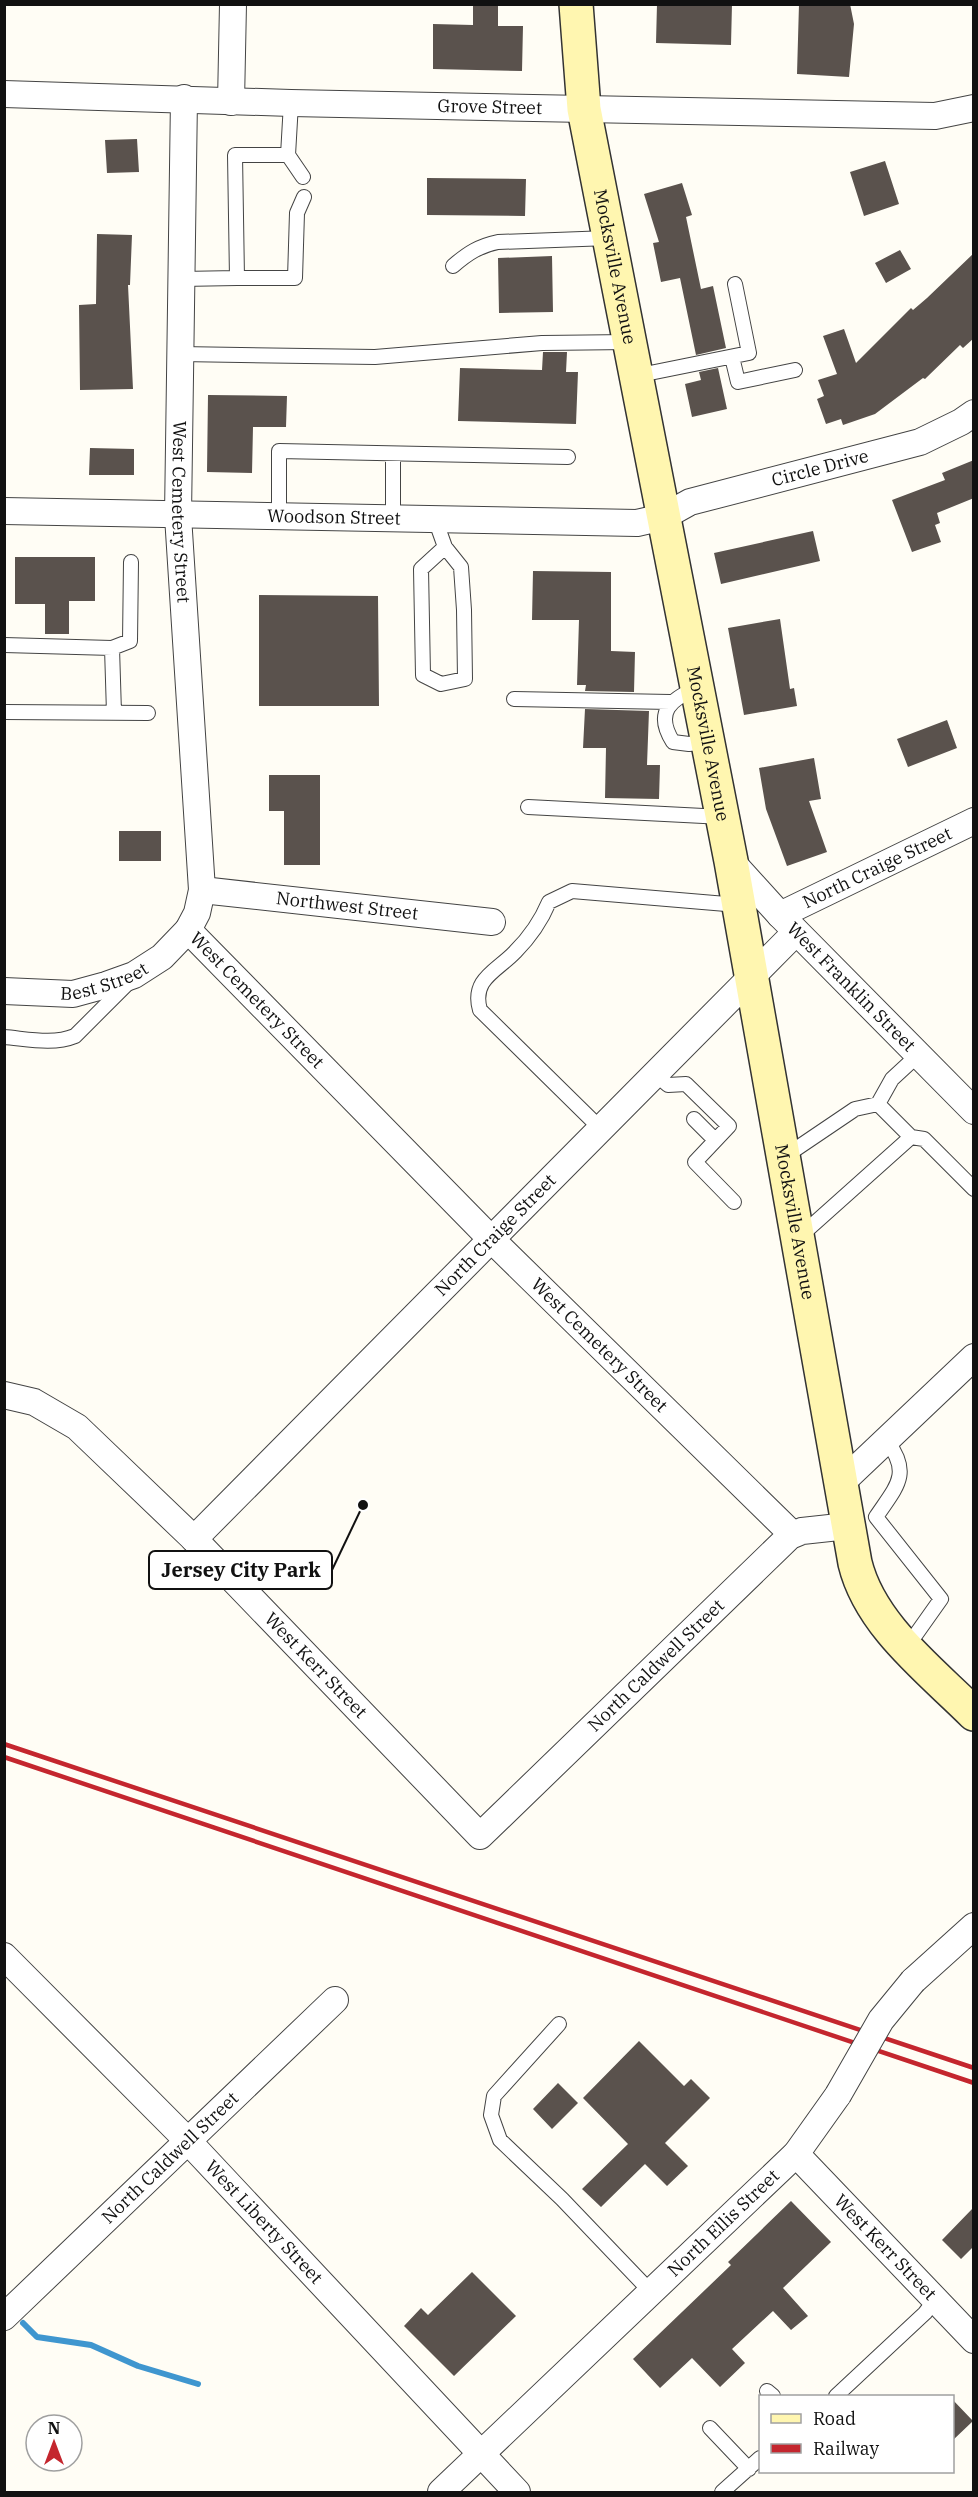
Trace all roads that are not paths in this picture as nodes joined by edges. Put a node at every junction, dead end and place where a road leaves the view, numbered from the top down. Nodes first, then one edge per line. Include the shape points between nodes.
1 (233, 4) edge
2 (576, 4) edge
3 (4, 94) edge
4 (183, 98) junction
5 (231, 102) junction
6 (291, 103) junction
7 (974, 108) edge
8 (584, 109) junction
9 (288, 155) junction
10 (303, 177) dead end
11 (304, 197) dead end
12 (609, 238) junction
13 (453, 266) dead end
14 (237, 278) junction
15 (181, 279) junction
16 (735, 284) dead end
17 (629, 342) junction
18 (180, 354) junction
19 (732, 357) junction
20 (795, 370) dead end
21 (635, 376) junction
22 (974, 413) edge
23 (393, 454) junction
24 (568, 457) dead end
25 (4, 511) edge
26 (178, 516) junction
27 (279, 517) junction
28 (663, 517) junction
29 (393, 519) junction
30 (435, 519) junction
31 (445, 548) junction
32 (131, 562) dead end
33 (4, 645) edge
34 (112, 648) junction
35 (683, 695) junction
36 (514, 699) dead end
37 (4, 712) edge
38 (148, 712) dead end
39 (114, 713) junction
40 (528, 807) dead end
41 (723, 817) junction
42 (974, 821) edge
43 (731, 861) junction
44 (202, 890) junction
45 (738, 905) junction
46 (492, 922) dead end
47 (788, 923) junction
48 (188, 930) junction
49 (141, 970) junction
50 (750, 978) junction
51 (4, 991) edge
52 (4, 1037) edge
53 (918, 1055) junction
54 (666, 1086) junction
55 (878, 1104) junction
56 (974, 1111) edge
57 (694, 1119) dead end
58 (601, 1129) junction
59 (911, 1137) junction
60 (715, 1140) junction
61 (782, 1158) junction
62 (974, 1189) edge
63 (734, 1202) dead end
64 (797, 1239) junction
65 (492, 1240) junction
66 (974, 1357) edge
67 (4, 1395) edge
68 (887, 1441) junction
69 (840, 1484) junction
70 (862, 1522) junction
71 (792, 1534) junction
72 (194, 1539) junction
73 (907, 1647) junction
74 (974, 1714) edge
75 (480, 1836) joint
76 (974, 1926) edge
77 (4, 1956) edge
78 (334, 2000) dead end
79 (559, 2024) dead end
80 (187, 2140) junction
81 (796, 2154) junction
82 (651, 2292) junction
83 (934, 2300) junction
84 (4, 2317) edge
85 (974, 2340) edge
86 (838, 2395) edge
87 (710, 2428) dead end
88 (480, 2455) junction
89 (759, 2459) edge
90 (749, 2469) junction
91 (441, 2493) edge
92 (517, 2493) edge
93 (722, 2493) edge

1 - 5 street
2 - 8 street, Mocksville Avenue
3 - 4 street, Grove Street
4 - 5 street, Grove Street
4 - 15 street, West Cemetery Street
5 - 6 street, Grove Street
6 - 8 street, Grove Street
6 - 9 lane
7 - 8 street, Grove Street via 935,116
8 - 12 street, Mocksville Avenue
9 - 10 lane
9 - 14 lane via 235,154
11 - 14 lane via 297,213 295,278
12 - 13 lane via 498,242 470,252
12 - 17 street, Mocksville Avenue
14 - 15 lane
15 - 18 street, West Cemetery Street
16 - 19 lane via 749,353
17 - 18 lane via 542,343 375,357
17 - 21 street, Mocksville Avenue
18 - 26 street, West Cemetery Street
19 - 20 lane via 738,382
19 - 21 lane
21 - 28 street, Mocksville Avenue
22 - 28 street, Circle Drive via 920,442 690,502
23 - 24 lane
23 - 27 lane via 279,452
23 - 29 lane
25 - 26 street, Woodson Street
26 - 27 street, Woodson Street
26 - 44 street, West Cemetery Street
27 - 29 street, Woodson Street
28 - 30 street, Woodson Street via 637,523
28 - 35 street, Mocksville Avenue
29 - 30 street, Woodson Street
30 - 31 lane
31 - 31 lane via 422,569 423,675 441,684 465,679 461,567
32 - 34 lane via 130,641
33 - 34 lane
34 - 39 lane
35 - 36 lane
35 - 41 street, Mocksville Avenue via 707,742
37 - 39 lane
38 - 39 lane
40 - 41 lane
41 - 43 street, Mocksville Avenue
42 - 47 street, North Craige Street
43 - 45 street, Mocksville Avenue
43 - 47 street, West Franklin Street
44 - 46 street, Northwest Street
44 - 48 street, West Cemetery Street
45 - 50 street, Mocksville Avenue
45 - 58 lane via 572,891 549,902 540,921 515,952 484,978 476,998 480,1010
47 - 50 street, North Craige Street
47 - 53 street, West Franklin Street
48 - 49 street, Best Street via 162,957
48 - 65 street, West Cemetery Street
49 - 51 street, Best Street via 73,994
49 - 52 lane via 75,1036 52,1041
50 - 54 street, North Craige Street
50 - 61 street, Mocksville Avenue
53 - 55 lane via 892,1079
53 - 56 street, West Franklin Street
54 - 58 street, North Craige Street
54 - 60 lane via 686,1084 729,1126
55 - 59 lane
55 - 61 lane via 855,1109
57 - 60 lane
58 - 65 street, North Craige Street
59 - 62 lane via 924,1139
59 - 64 lane
60 - 63 lane via 695,1162
61 - 64 street, Mocksville Avenue
64 - 69 street, Mocksville Avenue
65 - 71 street, West Cemetery Street
65 - 72 street, North Craige Street
66 - 68 street
67 - 72 street, West Kerr Street via 34,1402 77,1427
68 - 69 street
68 - 70 lane via 898,1455 900,1481
69 - 70 street
70 - 71 street
70 - 73 street via 857,1572 879,1617
70 - 73 lane via 941,1599
71 - 75 street, North Caldwell Street
72 - 75 street, West Kerr Street
73 - 74 street
76 - 81 street, North Ellis Street, bridge via 912,1981 881,2020 838,2095
77 - 80 street, West Liberty Street
78 - 80 street, North Caldwell Street
79 - 82 lane via 494,2096 491,2115 500,2140
80 - 84 street, North Caldwell Street
80 - 88 street, West Liberty Street
81 - 82 street, North Ellis Street
81 - 83 street, West Kerr Street
82 - 88 street, North Ellis Street
83 - 85 street, West Kerr Street
83 - 86 lane
87 - 90 lane
88 - 91 street, North Ellis Street
88 - 92 street, West Liberty Street
89 - 90 lane
90 - 93 lane

